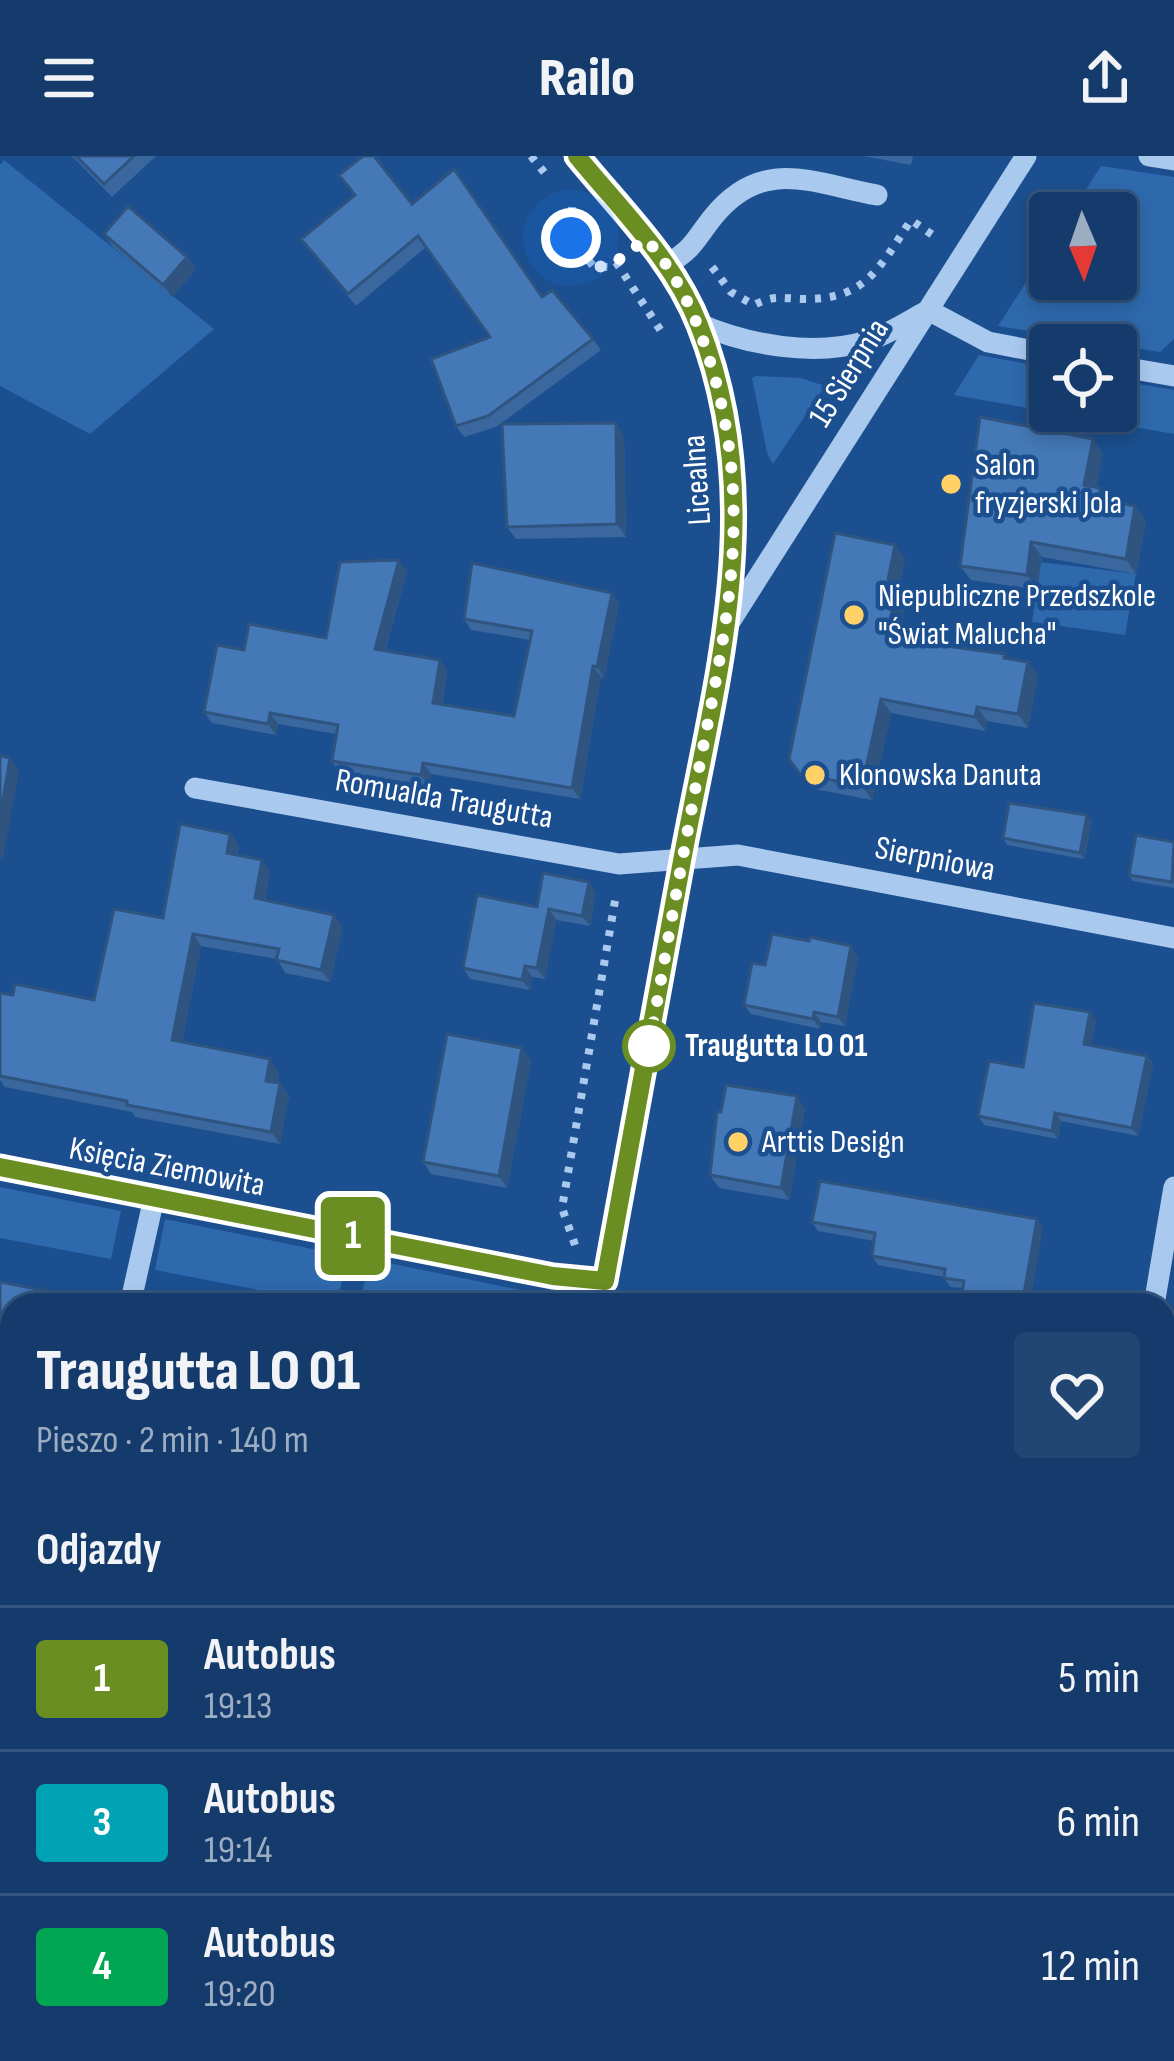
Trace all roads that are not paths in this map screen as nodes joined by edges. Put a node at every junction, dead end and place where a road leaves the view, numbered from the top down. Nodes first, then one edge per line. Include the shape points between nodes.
1 (577, 156) edge
2 (1026, 156) edge
3 (1149, 156) edge
4 (1174, 160) edge
5 (877, 195) dead end
6 (668, 264) junction
7 (928, 310) junction
8 (699, 325) junction
9 (1029, 350) edge
10 (1137, 370) edge
11 (1174, 376) edge
12 (728, 626) junction
13 (196, 788) dead end
14 (682, 861) junction
15 (1174, 938) edge
16 (0, 1167) edge
17 (1174, 1187) edge
18 (154, 1198) junction
19 (605, 1281) junction
20 (133, 1293) edge
21 (602, 1293) edge
22 (1156, 1293) edge

1 - 6 street, Licealna
2 - 7 street, 15 Sierpnia
3 - 4 street
5 - 6 street via 776,176 758,180
6 - 8 street, Licealna
7 - 8 street via 846,346 738,340
7 - 9 street via 988,341
7 - 12 street, 15 Sierpnia
8 - 12 street, Licealna via 724,409 736,509
10 - 11 street
12 - 14 street
13 - 14 street, Romualda Traugutta via 619,864
14 - 15 street, Sierpniowa via 738,855
14 - 19 street
16 - 18 street, Księcia Ziemowita
17 - 22 street
18 - 19 street, Księcia Ziemowita
18 - 20 street
19 - 21 street

